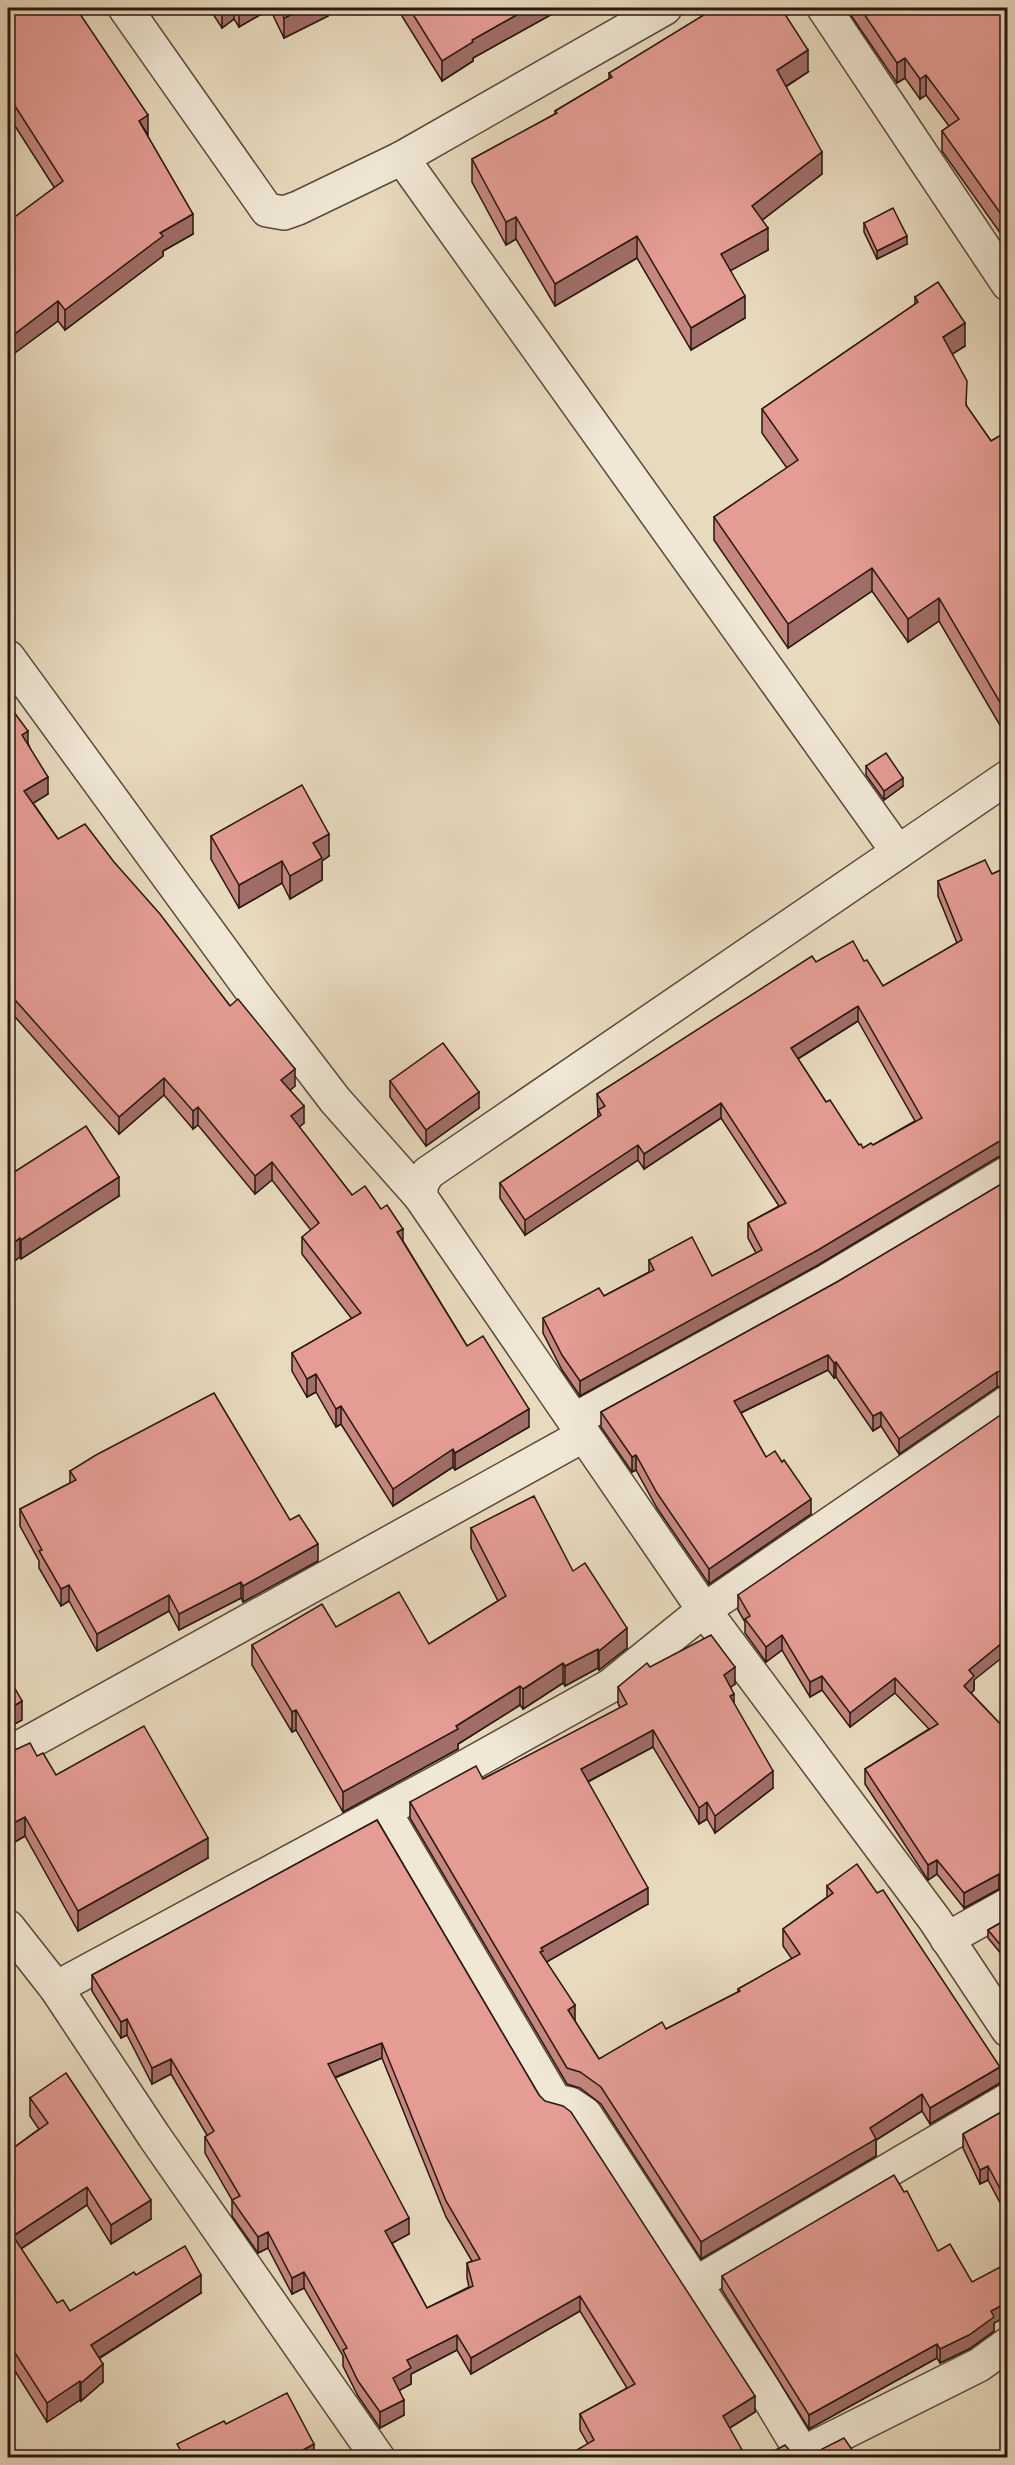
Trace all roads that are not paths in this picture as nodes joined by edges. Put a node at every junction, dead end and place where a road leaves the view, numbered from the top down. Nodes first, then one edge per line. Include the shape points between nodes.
1 (125, 8) edge
2 (665, 8) edge
3 (824, 8) edge
4 (402, 158) junction
5 (1008, 284) edge
6 (8, 657) edge
7 (1008, 777) edge
8 (898, 852) junction
9 (1008, 1173) edge
10 (420, 1196) junction
11 (1008, 1402) edge
12 (579, 1428) junction
13 (704, 1610) junction
14 (8, 1754) edge
15 (384, 1811) junction
16 (1008, 1905) edge
17 (8, 1927) edge
18 (947, 1939) junction
19 (56, 1988) junction
20 (1008, 2030) edge
21 (1008, 2100) edge
22 (695, 2284) junction
23 (1008, 2344) edge
24 (373, 2450) edge
25 (804, 2455) edge

1 - 4 street via 267,210 284,213 298,208
2 - 4 street
3 - 5 street
4 - 8 street
6 - 10 street via 335,1100
7 - 8 street
8 - 10 street via 428,1173
9 - 12 street
10 - 12 street
11 - 13 street
12 - 13 street
12 - 14 street
13 - 15 street via 610,1686
13 - 18 street
15 - 19 street
15 - 22 street via 555,2101 570,2104 585,2114
16 - 18 street
17 - 19 street
18 - 20 street
19 - 24 street
21 - 22 street
22 - 25 street
23 - 25 street via 979,2365

